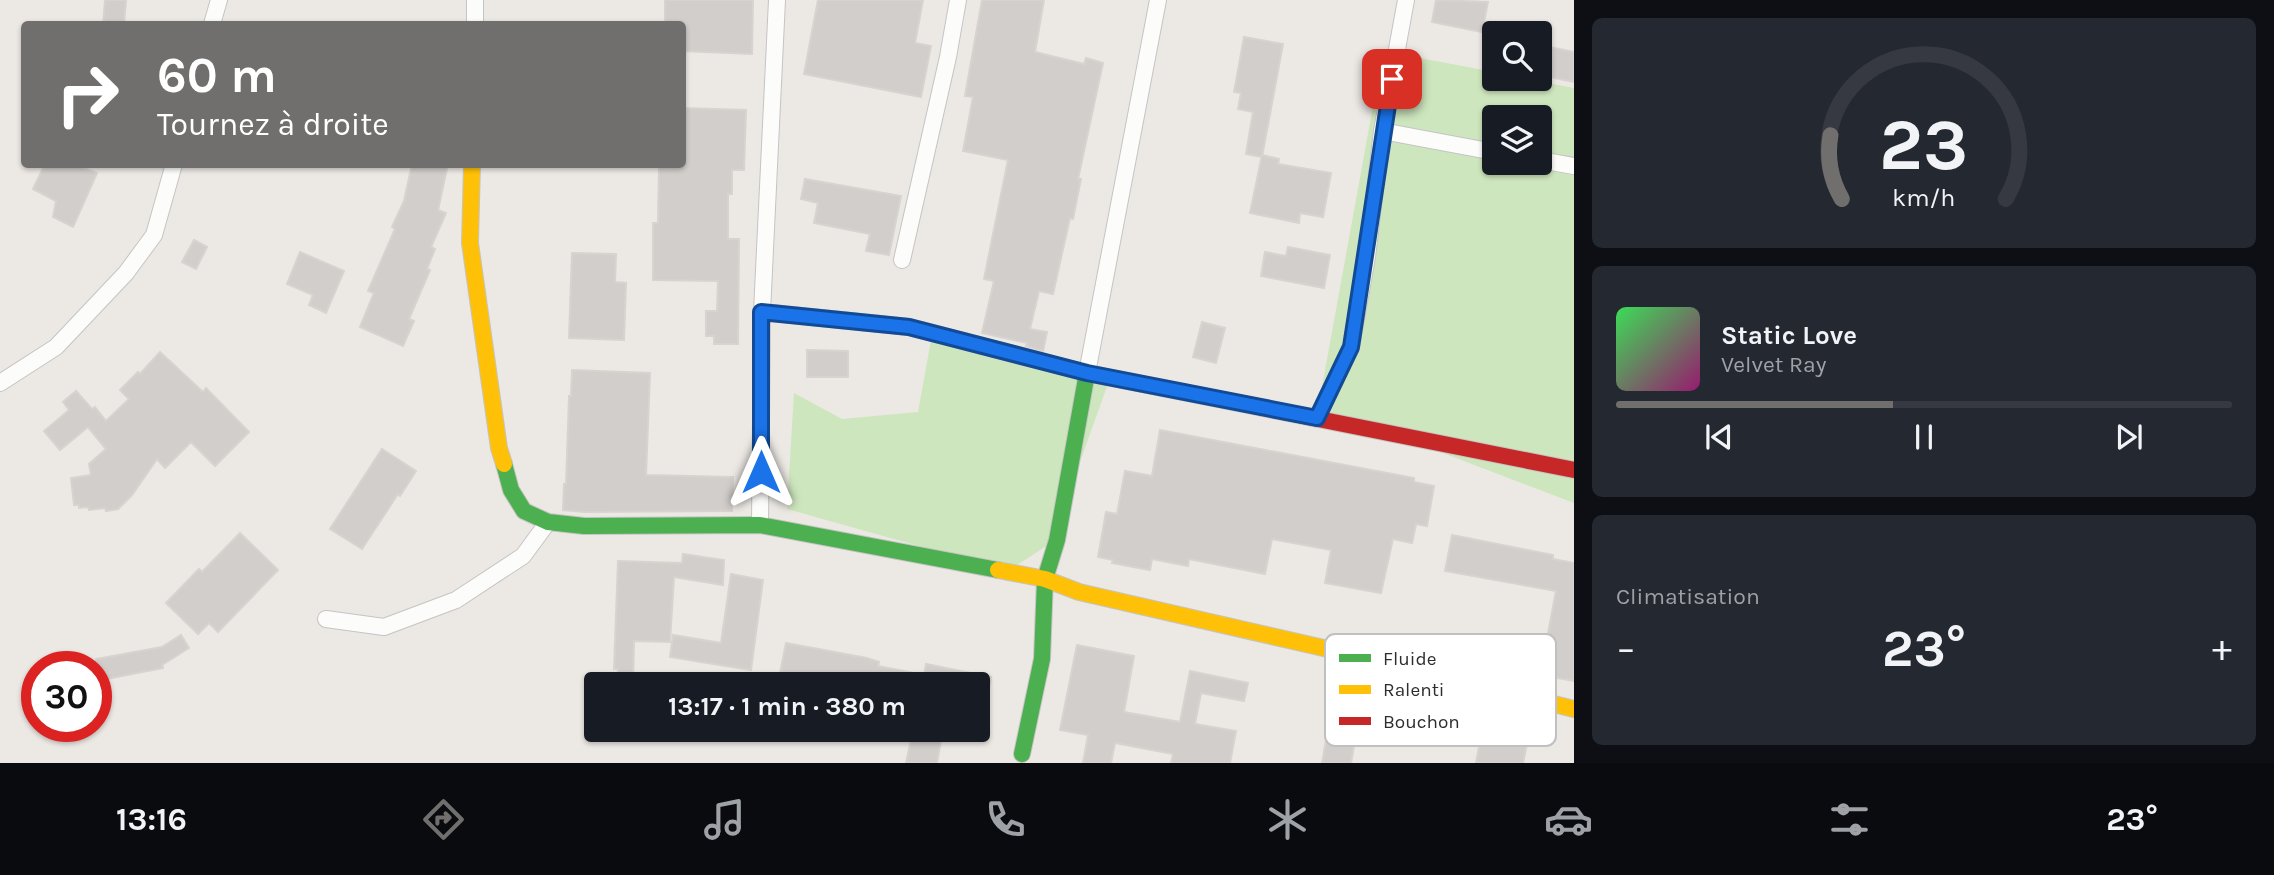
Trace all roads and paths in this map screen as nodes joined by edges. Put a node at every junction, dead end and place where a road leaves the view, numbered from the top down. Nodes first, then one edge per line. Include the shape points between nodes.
1 (219, 0) edge
2 (475, 0) edge
3 (777, 0) edge
4 (958, 0) edge
5 (1158, 0) edge
6 (1406, 0) edge
7 (213, 21) edge
8 (475, 21) edge
9 (1382, 131) junction
10 (1482, 150) edge
11 (1552, 162) edge
12 (1574, 166) edge
13 (173, 168) edge
14 (472, 168) edge
15 (902, 260) dead end
16 (761, 312) junction
17 (1087, 373) junction
18 (0, 383) edge
19 (1317, 418) junction
20 (1574, 470) edge
21 (548, 522) junction
22 (760, 525) junction
23 (1045, 579) junction
24 (326, 619) dead end
25 (1325, 648) edge
26 (1556, 704) edge
27 (1574, 709) edge
28 (1022, 754) dead end

1 - 7 street
2 - 8 street
3 - 16 street
4 - 15 street
5 - 17 street
6 - 9 street
9 - 10 street
9 - 19 street via 1351,347
11 - 12 street
13 - 18 street via 154,235 126,273 56,347
14 - 21 street via 470,243 499,448 511,490 524,511
16 - 17 street via 909,327
16 - 22 street
17 - 19 street
17 - 23 street via 1057,540
19 - 20 street
21 - 22 street
21 - 24 street via 523,556 456,600 384,627
22 - 23 street
23 - 25 street via 1079,592
23 - 28 street via 1042,659
26 - 27 street

